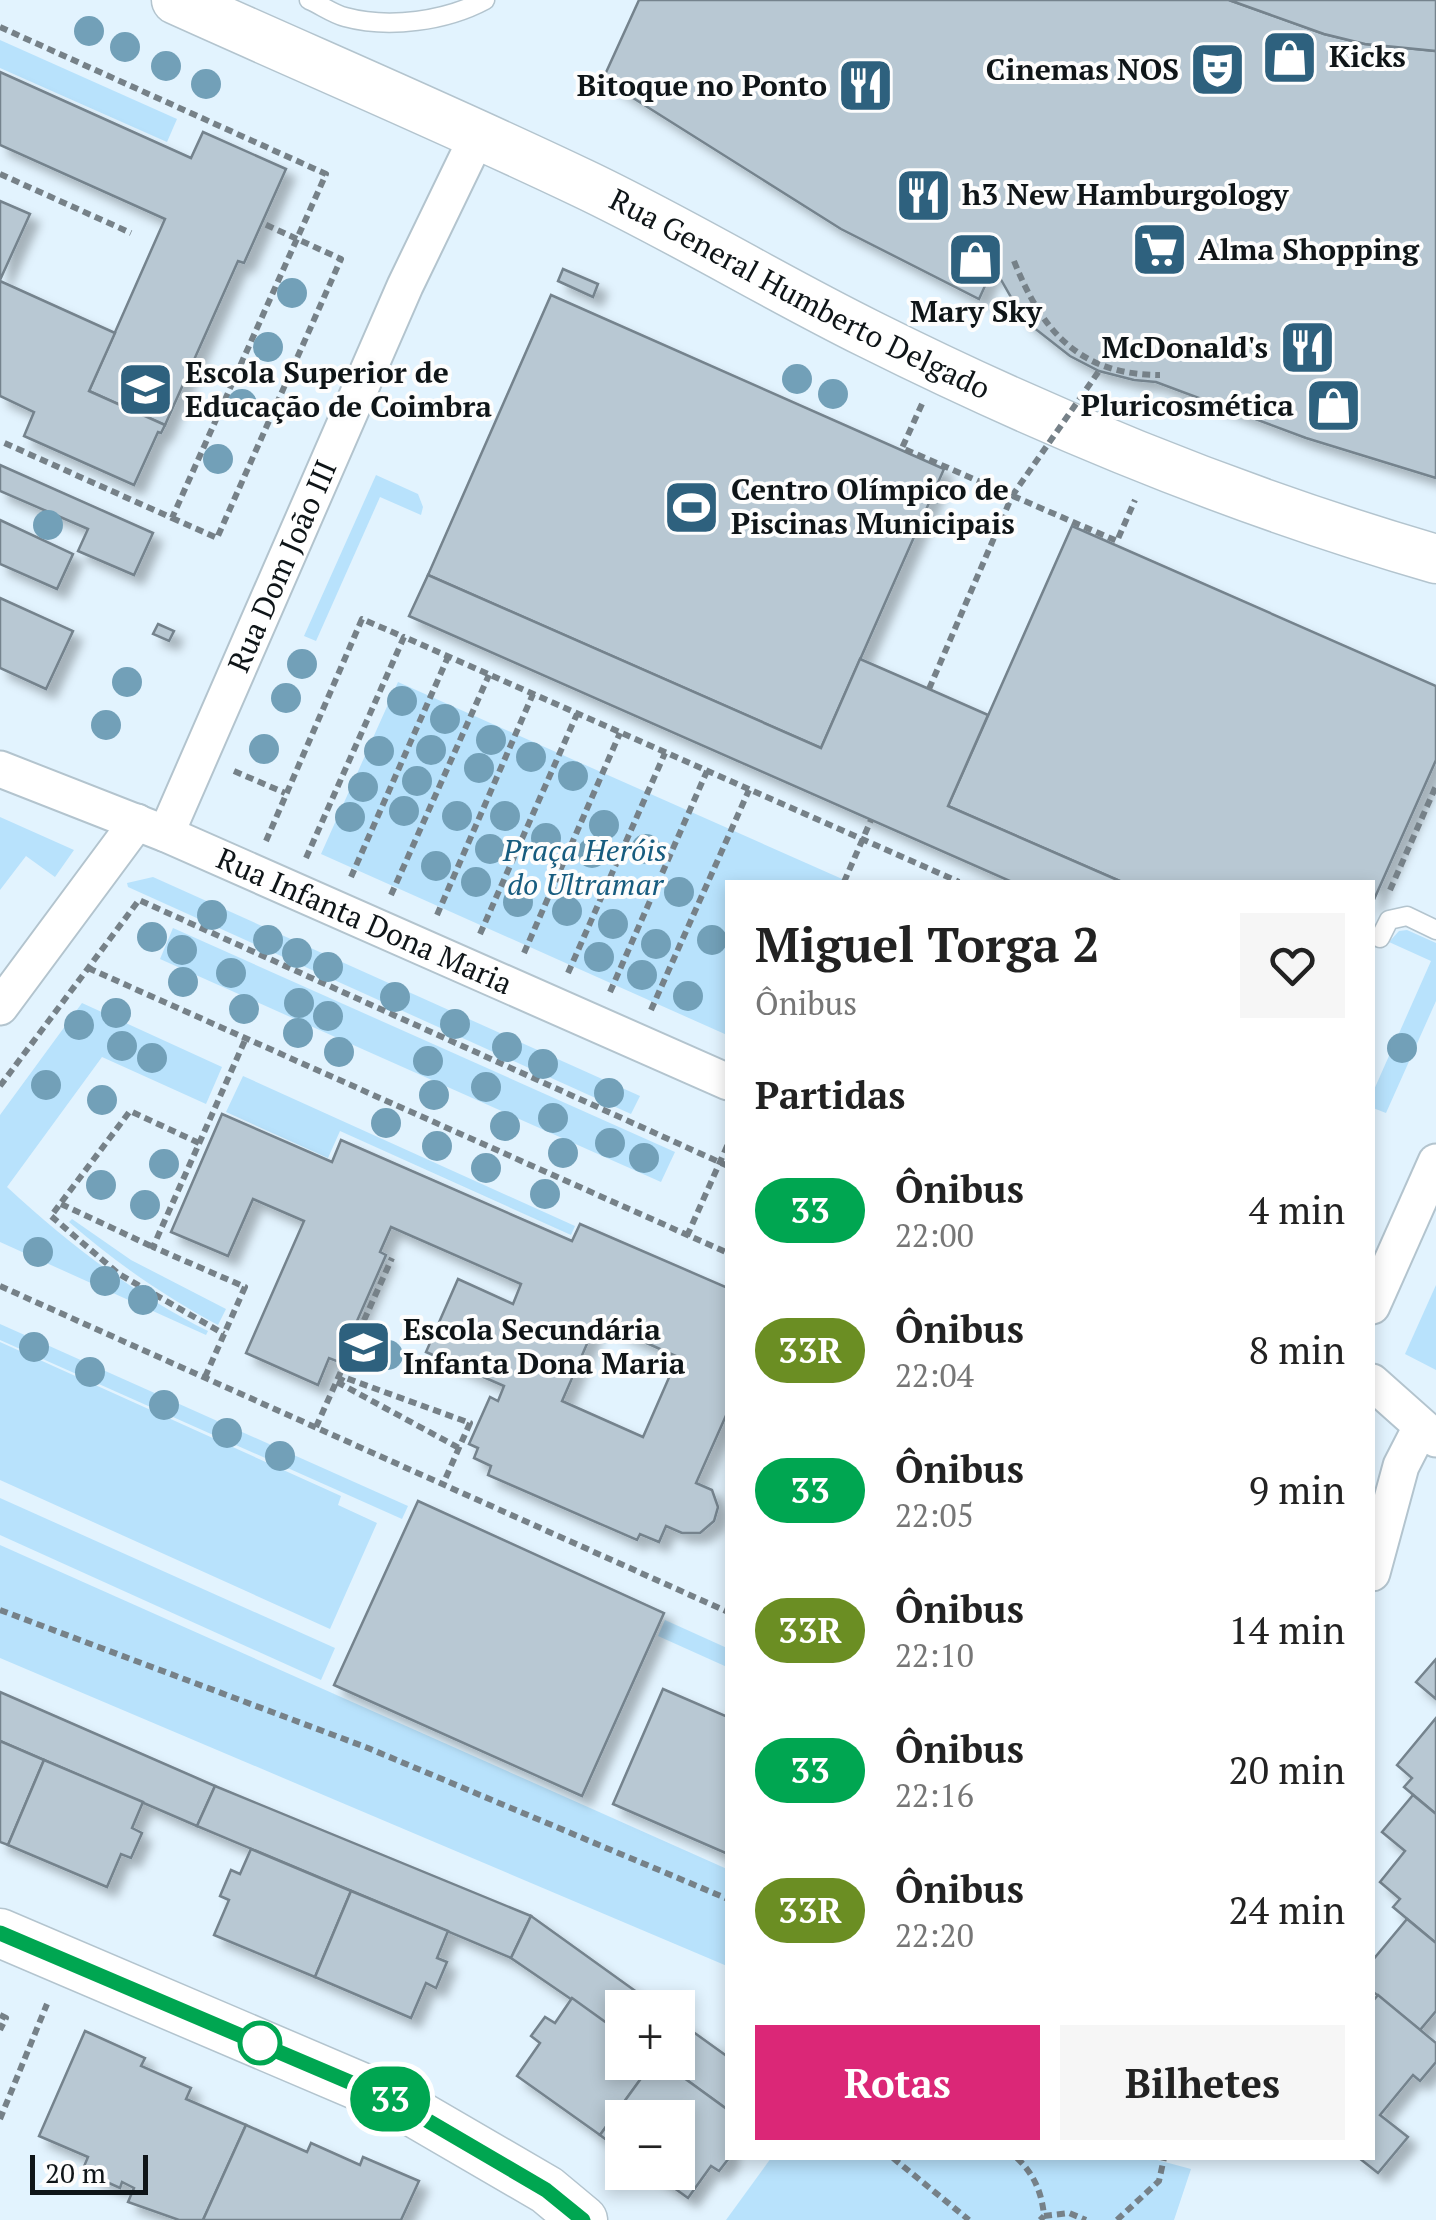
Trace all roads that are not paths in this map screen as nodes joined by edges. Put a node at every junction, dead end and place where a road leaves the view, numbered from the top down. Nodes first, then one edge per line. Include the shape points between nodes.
1 (176, 0) edge
2 (309, 0) edge
3 (485, 0) edge
4 (477, 137) junction
5 (1436, 559) edge
6 (0, 769) edge
7 (152, 828) junction
8 (1436, 930) edge
9 (1380, 938) dead end
10 (0, 1006) edge
11 (725, 1081) edge
12 (1436, 1162) edge
13 (1375, 1299) edge
14 (1375, 1385) edge
15 (1428, 1433) edge
16 (1375, 1562) edge
17 (0, 1932) edge
18 (583, 2220) edge

1 - 4 main road, Rua General Humberto Delgado
2 - 3 lane via 345,17 402,22
4 - 5 main road, Rua General Humberto Delgado via 583,183 867,334 1044,417 1344,532
4 - 7 street, Rua Dom João III
6 - 7 street, Rua Infanta Dona Maria
7 - 10 street, Rua Dom João III
7 - 11 street, Rua Infanta Dona Maria
8 - 9 lane via 1406,916 1389,920
12 - 13 street
14 - 15 street
15 - 16 street via 1400,1466
17 - 18 main road via 394,2101 546,2190

